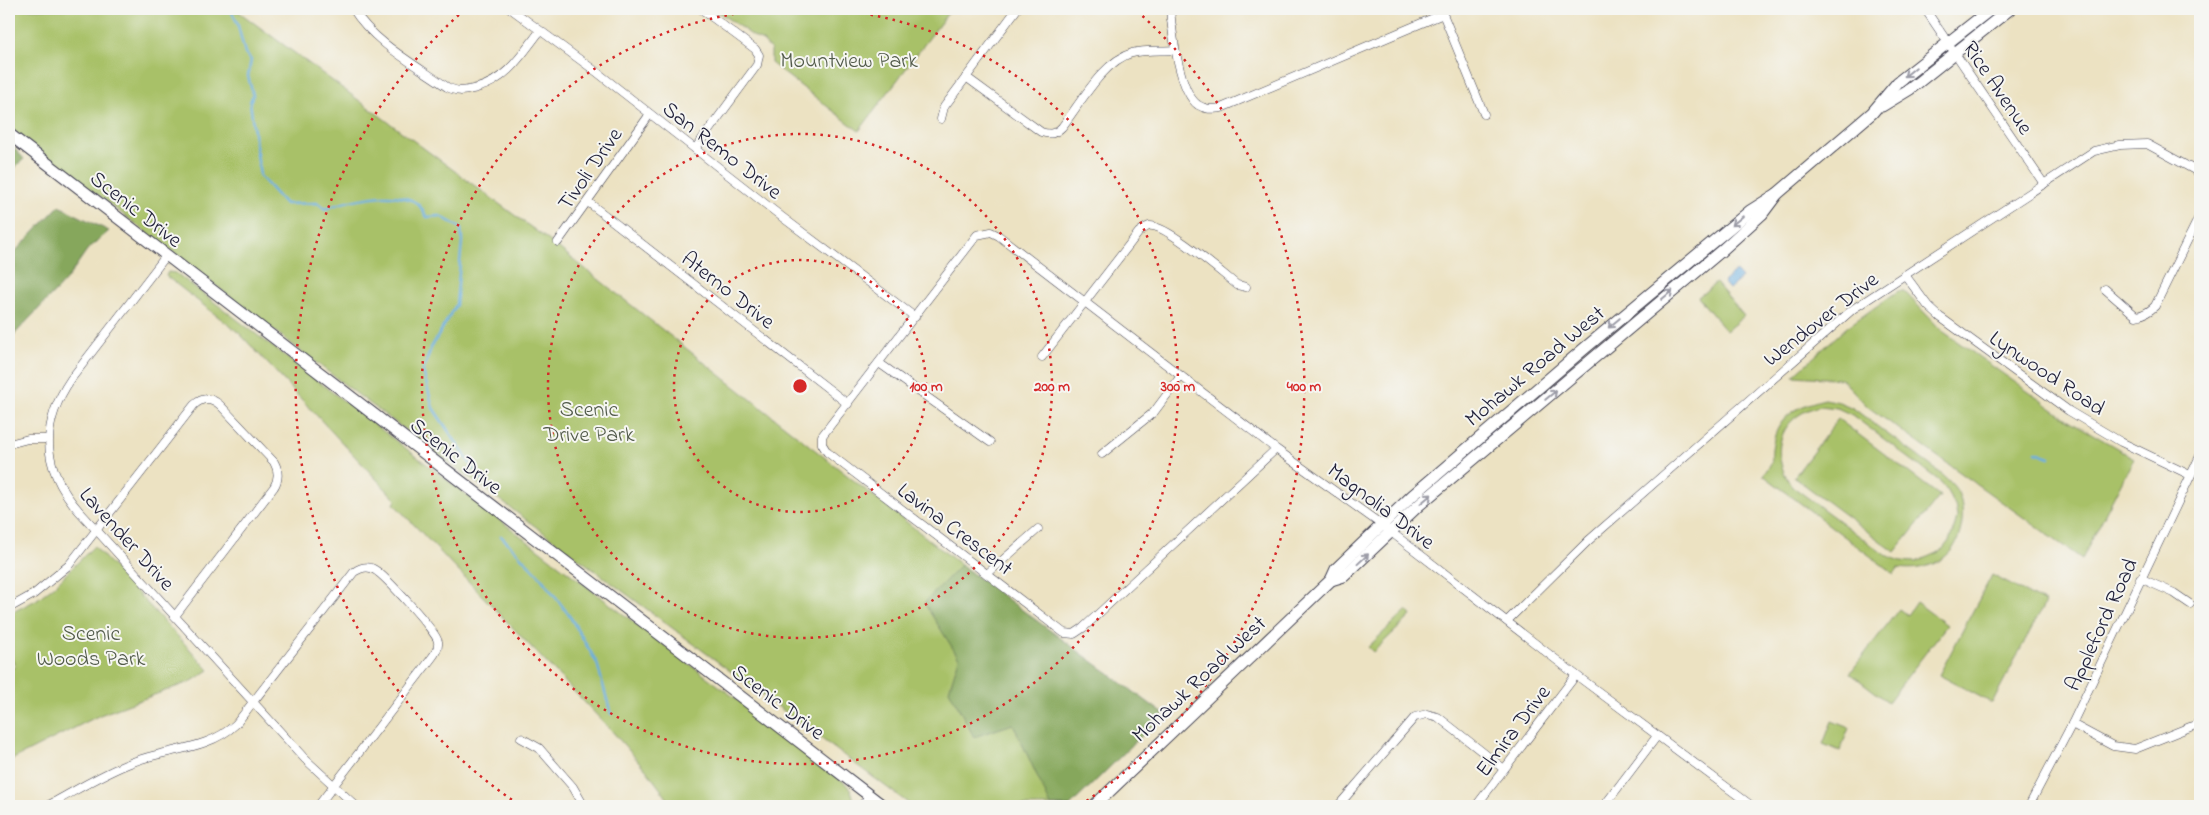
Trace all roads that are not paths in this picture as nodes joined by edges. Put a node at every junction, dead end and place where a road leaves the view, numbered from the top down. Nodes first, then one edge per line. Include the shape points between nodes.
1 (354, 9) edge
2 (511, 9) edge
3 (701, 9) edge
4 (1017, 9) edge
5 (1170, 9) edge
6 (1925, 9) edge
7 (1991, 9) edge
8 (2010, 9) edge
9 (1442, 11) edge
10 (540, 31) junction
11 (1948, 41) junction
12 (1174, 50) junction
13 (1956, 53) junction
14 (966, 77) junction
15 (1872, 112) junction
16 (650, 114) junction
17 (1484, 114) dead end
18 (941, 119) dead end
19 (9, 134) edge
20 (696, 149) junction
21 (2200, 174) edge
22 (2044, 184) junction
23 (1778, 194) junction
24 (588, 202) junction
25 (2200, 215) edge
26 (990, 232) joint
27 (558, 242) dead end
28 (166, 256) junction
29 (1905, 275) junction
30 (1246, 287) dead end
31 (2104, 289) dead end
32 (1084, 302) junction
33 (915, 317) junction
34 (1585, 348) junction
35 (1042, 357) dead end
36 (880, 363) junction
37 (1580, 370) junction
38 (1181, 376) junction
39 (848, 404) junction
40 (48, 439) junction
41 (990, 442) dead end
42 (9, 444) edge
43 (1276, 449) junction
44 (1102, 454) dead end
45 (2200, 456) edge
46 (2190, 475) junction
47 (1386, 528) junction
48 (1038, 529) dead end
49 (97, 531) junction
50 (987, 574) junction
51 (2140, 578) junction
52 (2190, 604) dead end
53 (9, 608) edge
54 (175, 616) junction
55 (1507, 621) junction
56 (1576, 675) junction
57 (254, 702) junction
58 (2200, 723) edge
59 (2072, 724) junction
60 (1657, 736) junction
61 (521, 738) dead end
62 (1504, 768) junction
63 (333, 787) junction
64 (870, 796) junction
65 (47, 806) edge
66 (318, 806) edge
67 (356, 806) edge
68 (584, 806) edge
69 (861, 806) edge
70 (883, 806) edge
71 (1094, 806) edge
72 (1338, 806) edge
73 (1476, 806) edge
74 (1604, 806) edge
75 (1752, 806) edge
76 (2029, 806) edge

1 - 10 street via 364,24 383,41 447,87 459,92 489,85 501,78
2 - 10 street, San Remo Drive
3 - 20 street via 756,49 759,55 757,65
4 - 14 street
5 - 12 street
6 - 11 street, Rice Avenue
7 - 11 main road, Mohawk Road West
8 - 13 main road, Mohawk Road West
9 - 12 street via 1220,108 1207,110 1196,104 1183,80
9 - 17 street
10 - 16 street, San Remo Drive
11 - 13 street, Rice Avenue
11 -> 15 main road, Mohawk Road West via 1898,82
12 - 14 street via 1133,53 1108,66 1062,127 1048,134
13 - 15 main road, Mohawk Road West via 1910,89
13 - 22 street, Rice Avenue
14 - 18 street via 944,107
15 - 23 main road, Mohawk Road West
16 - 20 street, San Remo Drive
16 - 24 street, Tivoli Drive
19 - 28 main road, Scenic Drive
20 - 33 street, San Remo Drive
21 - 22 street, Wendover Drive via 2147,144 2120,145 2094,151
22 - 29 street, Wendover Drive
23 -> 34 main road, Mohawk Road West via 1750,210
37 -> 23 main road, Mohawk Road West via 1721,251 1762,214
24 - 27 street, Tivoli Drive
24 - 39 street, Aterno Drive
25 - 31 street via 2155,306 2150,310 2136,316
26 - 32 street, Magnolia Drive
26 - 33 street, Lavina Crescent via 977,235
28 - 40 street, Lavender Drive via 63,390 54,408
28 - 64 main road, Scenic Drive
29 - 46 street, Lynwood Road via 1940,317 2069,410 2121,442
29 - 55 street, Wendover Drive via 1853,309 1810,345 1588,541
30 - 32 street via 1237,285 1171,234 1156,226 1148,226 1139,232
32 - 35 street
32 - 38 street, Magnolia Drive
33 - 36 street, Lavina Crescent
34 - 37 main road
34 - 47 main road, Mohawk Road West via 1412,496
36 - 39 street, Lavina Crescent
36 - 41 street
47 -> 37 main road, Mohawk Road West via 1419,505
38 - 43 street, Magnolia Drive
38 - 44 street via 1154,412
39 - 50 street, Lavina Crescent via 822,436 827,452
40 - 42 street via 28,439
40 - 49 street, Lavender Drive via 50,458 61,487
43 - 47 street, Magnolia Drive
43 - 50 street, Lavina Crescent via 1074,634 1064,633
45 - 46 street, Appleford Road
46 - 51 street, Appleford Road
47 - 55 street, Magnolia Drive
47 - 71 main road, Mohawk Road West via 1344,576 1331,580
48 - 50 street
49 - 53 street via 55,578
49 - 54 street, Lavender Drive
49 - 54 street via 199,401 217,402 254,440 276,467 276,484
51 - 52 street
51 - 59 street, Appleford Road
54 - 57 street, Lavender Drive
55 - 56 street, Magnolia Drive
56 - 60 street, Magnolia Drive
56 - 62 street, Elmira Drive
57 - 63 street, Lavender Drive
57 - 63 street via 354,572 370,567 382,575 435,633 438,647
57 - 65 street via 221,737 135,761
58 - 59 street via 2135,749 2113,746
59 - 76 street, Appleford Road
60 - 74 street
60 - 75 street, Magnolia Drive
61 - 68 street via 539,748 573,787
62 - 72 street via 1438,717 1427,714 1415,717
62 - 73 street, Elmira Drive
63 - 66 street
63 - 67 street, Lavender Drive
64 - 69 street
64 - 70 main road, Scenic Drive

